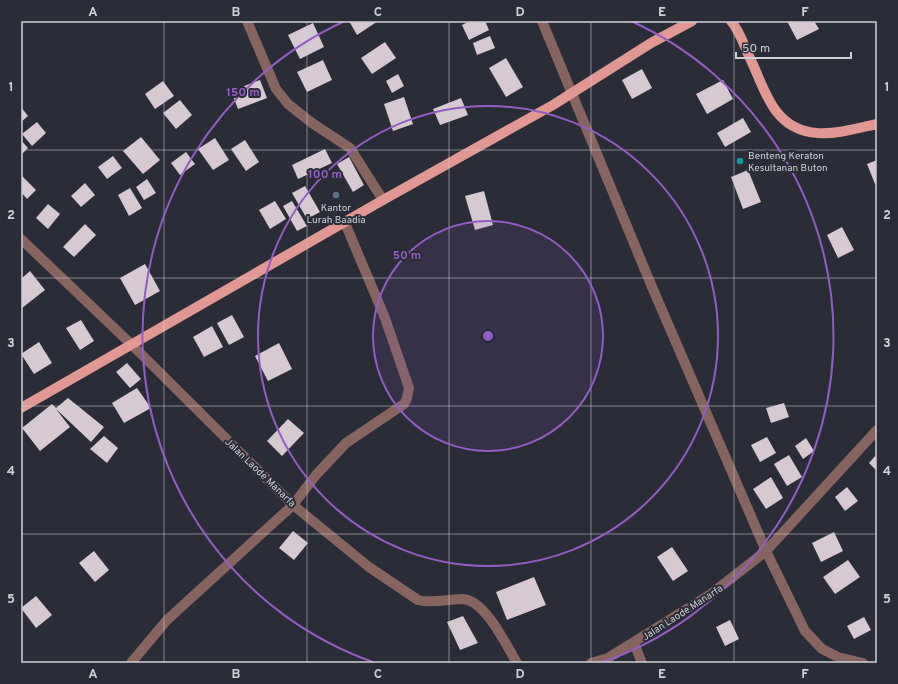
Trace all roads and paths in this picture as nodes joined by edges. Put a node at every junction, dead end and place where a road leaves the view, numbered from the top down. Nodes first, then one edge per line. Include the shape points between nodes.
1 (247, 21) edge
2 (542, 21) edge
3 (692, 21) edge
4 (731, 21) edge
5 (571, 94) junction
6 (877, 124) edge
7 (383, 200) junction
8 (345, 223) junction
9 (21, 239) edge
10 (132, 345) junction
11 (21, 408) edge
12 (877, 430) edge
13 (293, 505) junction
14 (766, 551) junction
15 (634, 643) junction
16 (131, 663) edge
17 (517, 663) edge
18 (591, 663) edge
19 (642, 663) edge
20 (863, 663) edge

1 - 7 street via 276,89 288,104 350,148
2 - 5 street
3 - 5 main road via 650,43
4 - 6 main road via 768,98 788,123 800,131 825,134
5 - 7 main road
5 - 14 street
7 - 8 main road
8 - 10 main road
8 - 13 street via 385,318 409,388 408,398 397,410 346,443 316,475
9 - 10 street, Jalan Laode Manarfa
10 - 11 main road
10 - 13 street, Jalan Laode Manarfa
12 - 14 street, Jalan Laode Manarfa
13 - 16 street via 167,620
13 - 17 street, Jalan Laode Manarfa via 369,566 418,600 426,602 464,599 476,603
14 - 15 street, Jalan Laode Manarfa via 711,594
14 - 20 street via 810,637 838,657
15 - 18 street, Jalan Laode Manarfa via 608,658
15 - 19 street

